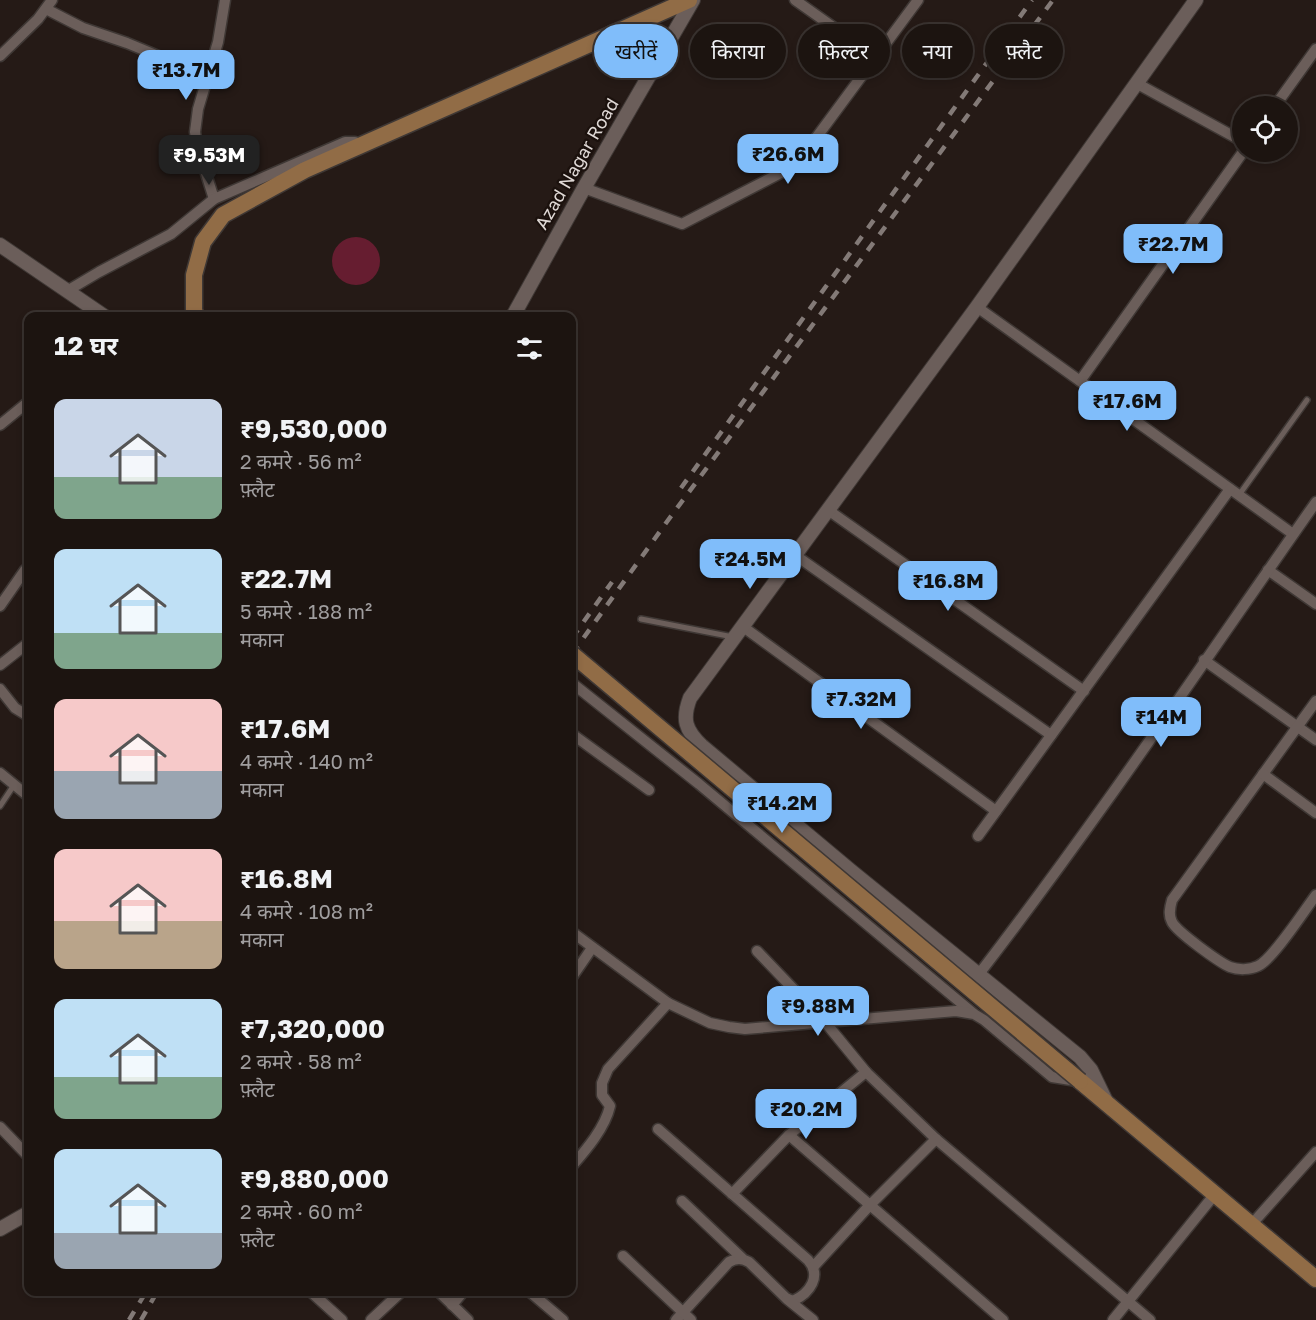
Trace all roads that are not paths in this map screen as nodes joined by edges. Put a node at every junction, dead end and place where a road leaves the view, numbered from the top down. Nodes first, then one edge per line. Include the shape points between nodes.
1 (225, 0) edge
2 (691, 0) edge
3 (795, 0) edge
4 (918, 0) edge
5 (1196, 0) edge
6 (50, 2) edge
7 (829, 24) edge
8 (1316, 49) edge
9 (0, 56) edge
10 (212, 60) junction
11 (1136, 83) junction
12 (1282, 96) edge
13 (1232, 136) edge
14 (358, 147) junction
15 (1236, 162) edge
16 (584, 188) junction
17 (214, 199) junction
18 (0, 245) edge
19 (67, 291) junction
20 (977, 307) junction
21 (98, 312) edge
22 (195, 312) edge
23 (515, 312) edge
24 (1080, 381) junction
25 (1307, 400) dead end
26 (24, 405) edge
27 (0, 425) edge
28 (1234, 492) junction
29 (1316, 502) edge
30 (828, 510) junction
31 (1293, 534) junction
32 (795, 555) junction
33 (1268, 570) junction
34 (24, 571) edge
35 (1316, 604) edge
36 (0, 606) edge
37 (641, 619) dead end
38 (739, 632) junction
39 (24, 646) edge
40 (576, 657) edge
41 (1204, 660) junction
42 (0, 665) edge
43 (576, 685) edge
44 (0, 689) edge
45 (1084, 691) junction
46 (1316, 701) edge
47 (24, 714) edge
48 (1298, 727) junction
49 (1051, 735) junction
50 (576, 737) edge
51 (1316, 740) edge
52 (0, 773) edge
53 (1263, 774) junction
54 (14, 785) junction
55 (649, 790) dead end
56 (24, 793) edge
57 (0, 806) edge
58 (996, 811) junction
59 (1316, 813) edge
60 (978, 837) dead end
61 (1316, 895) edge
62 (576, 935) edge
63 (592, 948) junction
64 (757, 951) dead end
65 (576, 971) edge
66 (979, 974) junction
67 (668, 1003) junction
68 (974, 1014) junction
69 (825, 1022) junction
70 (866, 1072) junction
71 (1080, 1081) junction
72 (1108, 1104) junction
73 (0, 1127) edge
74 (658, 1129) dead end
75 (789, 1135) junction
76 (936, 1139) junction
77 (24, 1152) edge
78 (1316, 1152) edge
79 (576, 1161) edge
80 (732, 1194) junction
81 (1215, 1194) junction
82 (682, 1201) dead end
83 (869, 1206) junction
84 (24, 1215) edge
85 (1251, 1225) junction
86 (0, 1229) edge
87 (623, 1256) dead end
88 (742, 1258) junction
89 (814, 1266) junction
90 (1316, 1279) edge
91 (315, 1296) edge
92 (397, 1296) edge
93 (443, 1296) edge
94 (460, 1296) edge
95 (535, 1296) edge
96 (786, 1298) junction
97 (1128, 1302) junction
98 (452, 1305) junction
99 (683, 1318) edge
100 (342, 1320) edge
101 (371, 1320) edge
102 (468, 1320) edge
103 (563, 1320) edge
104 (813, 1320) edge
105 (1004, 1320) edge
106 (1113, 1320) edge
107 (1150, 1320) edge

1 - 10 street
2 - 14 main road
2 - 16 street, Azad Nagar Road
3 - 7 street
4 - 16 street via 796,165 682,224
5 - 11 street
6 - 9 street
6 - 10 street via 83,28 180,65 194,67
8 - 12 street
10 - 17 street via 195,132
11 - 13 street
11 - 20 street
14 - 17 street via 355,142 345,142
14 - 22 main road via 304,170 223,215 202,242 194,275
15 - 24 street
16 - 23 street, Azad Nagar Road
17 - 19 street via 171,234
18 - 19 street
19 - 21 street
20 - 24 street
20 - 30 street
24 - 28 street
25 - 28 lane
26 - 27 street
28 - 31 street
28 - 45 street
29 - 31 street
30 - 32 street
30 - 45 street
31 - 33 street
32 - 38 street
32 - 49 street
33 - 35 street
33 - 41 street
34 - 36 street
37 - 38 lane
38 - 58 street
38 - 66 street via 690,698 685,712 692,737
39 - 42 street
40 - 71 main road, bridge
41 - 48 street
41 - 66 street
43 - 68 street
44 - 47 street
45 - 49 street
46 - 48 street
48 - 51 street
48 - 53 street
49 - 58 street
50 - 55 street
52 - 54 street
53 - 59 street
53 - 61 street via 1172,900 1170,920 1178,930 1231,967 1246,970 1259,966 1270,956
54 - 56 street
54 - 57 lane
58 - 60 street
62 - 63 street
63 - 65 street
63 - 67 street
64 - 69 street
66 - 72 street via 1086,1063
67 - 69 street via 729,1028
67 - 79 street via 608,1069 602,1083 602,1095 610,1106 608,1114
68 - 69 street via 956,1011
68 - 71 street via 1052,1077
69 - 70 street
70 - 75 street
70 - 76 street
71 - 72 main road
72 - 81 main road
73 - 77 street
74 - 80 street
75 - 80 street
75 - 83 street
76 - 83 street
76 - 97 street
78 - 85 street
80 - 89 street
81 - 85 main road
81 - 97 street
82 - 88 street
83 - 89 street
83 - 105 street
84 - 86 street
85 - 90 main road
87 - 99 street
88 - 96 street
88 - 99 street via 729,1262
89 - 96 street via 815,1280 799,1298
91 - 100 street
92 - 101 street
93 - 98 street
94 - 98 street
95 - 103 street
96 - 104 street
97 - 106 street
97 - 107 street
98 - 102 street

